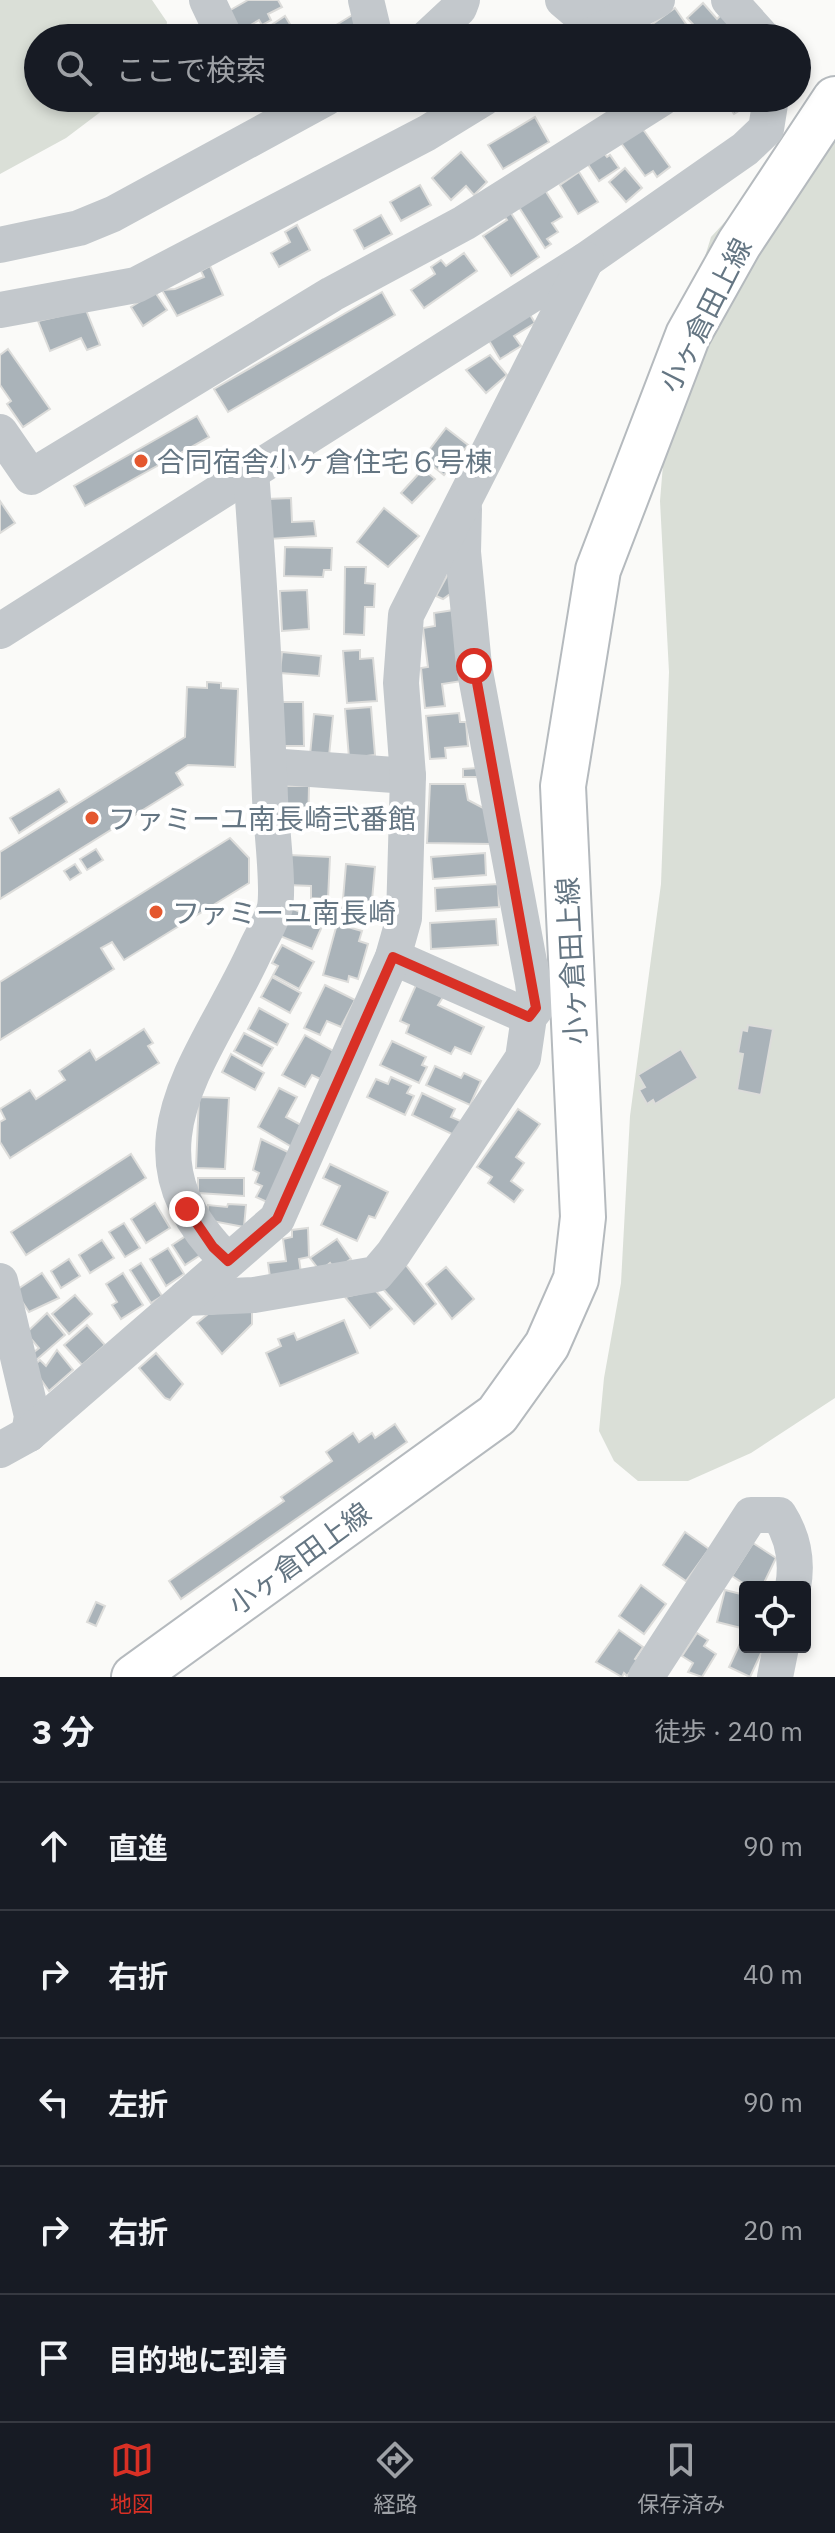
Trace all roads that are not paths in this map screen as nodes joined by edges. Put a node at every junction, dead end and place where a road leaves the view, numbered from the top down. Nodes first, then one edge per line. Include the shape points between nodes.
1 (207, 0) edge
2 (366, 0) edge
3 (462, 0) edge
4 (563, 0) edge
5 (601, 0) edge
6 (657, 0) edge
7 (729, 0) edge
8 (750, 0) edge
9 (218, 24) edge
10 (372, 24) edge
11 (442, 24) edge
12 (612, 24) edge
13 (749, 24) edge
14 (760, 24) edge
15 (835, 99) edge
16 (461, 112) edge
17 (640, 112) edge
18 (769, 112) edge
19 (262, 113) edge
20 (0, 245) edge
21 (586, 260) junction
22 (0, 310) edge
23 (0, 432) edge
24 (251, 471) junction
25 (464, 500) junction
26 (0, 631) edge
27 (269, 766) junction
28 (408, 776) junction
29 (393, 957) junction
30 (529, 1017) junction
31 (228, 1261) junction
32 (0, 1281) edge
33 (186, 1298) junction
34 (14, 1442) edge
35 (794, 1581) edge
36 (780, 1653) edge
37 (134, 1677) edge
38 (646, 1677) edge
39 (775, 1677) edge

1 - 9 street
2 - 10 street
3 - 11 street
4 - 5 street via 576,11
6 - 12 street
7 - 13 street
8 - 14 street
15 - 37 main road, 小ヶ倉田上線 via 759,212 688,335 598,570 563,786 583,1217 576,1279 547,1345 497,1415
16 - 22 street via 136,285
17 - 23 street via 464,223 332,294 31,477
18 - 21 street via 766,129 745,149
19 - 20 street via 113,214 79,228
21 - 24 street
21 - 25 street
24 - 26 street
24 - 27 street
25 - 28 street via 406,615 401,683
25 - 30 street via 467,610 533,983 536,1008
27 - 28 street
27 - 31 street via 275,906 191,1073 179,1100 174,1132 177,1187 213,1247
28 - 29 street via 404,918
29 - 30 street
29 - 31 street via 277,1219
30 - 33 street via 523,1058 376,1274 254,1295
31 - 33 street
32 - 34 street via 32,1416
33 - 34 street
35 - 38 street via 792,1535 779,1515 751,1515
36 - 39 street

